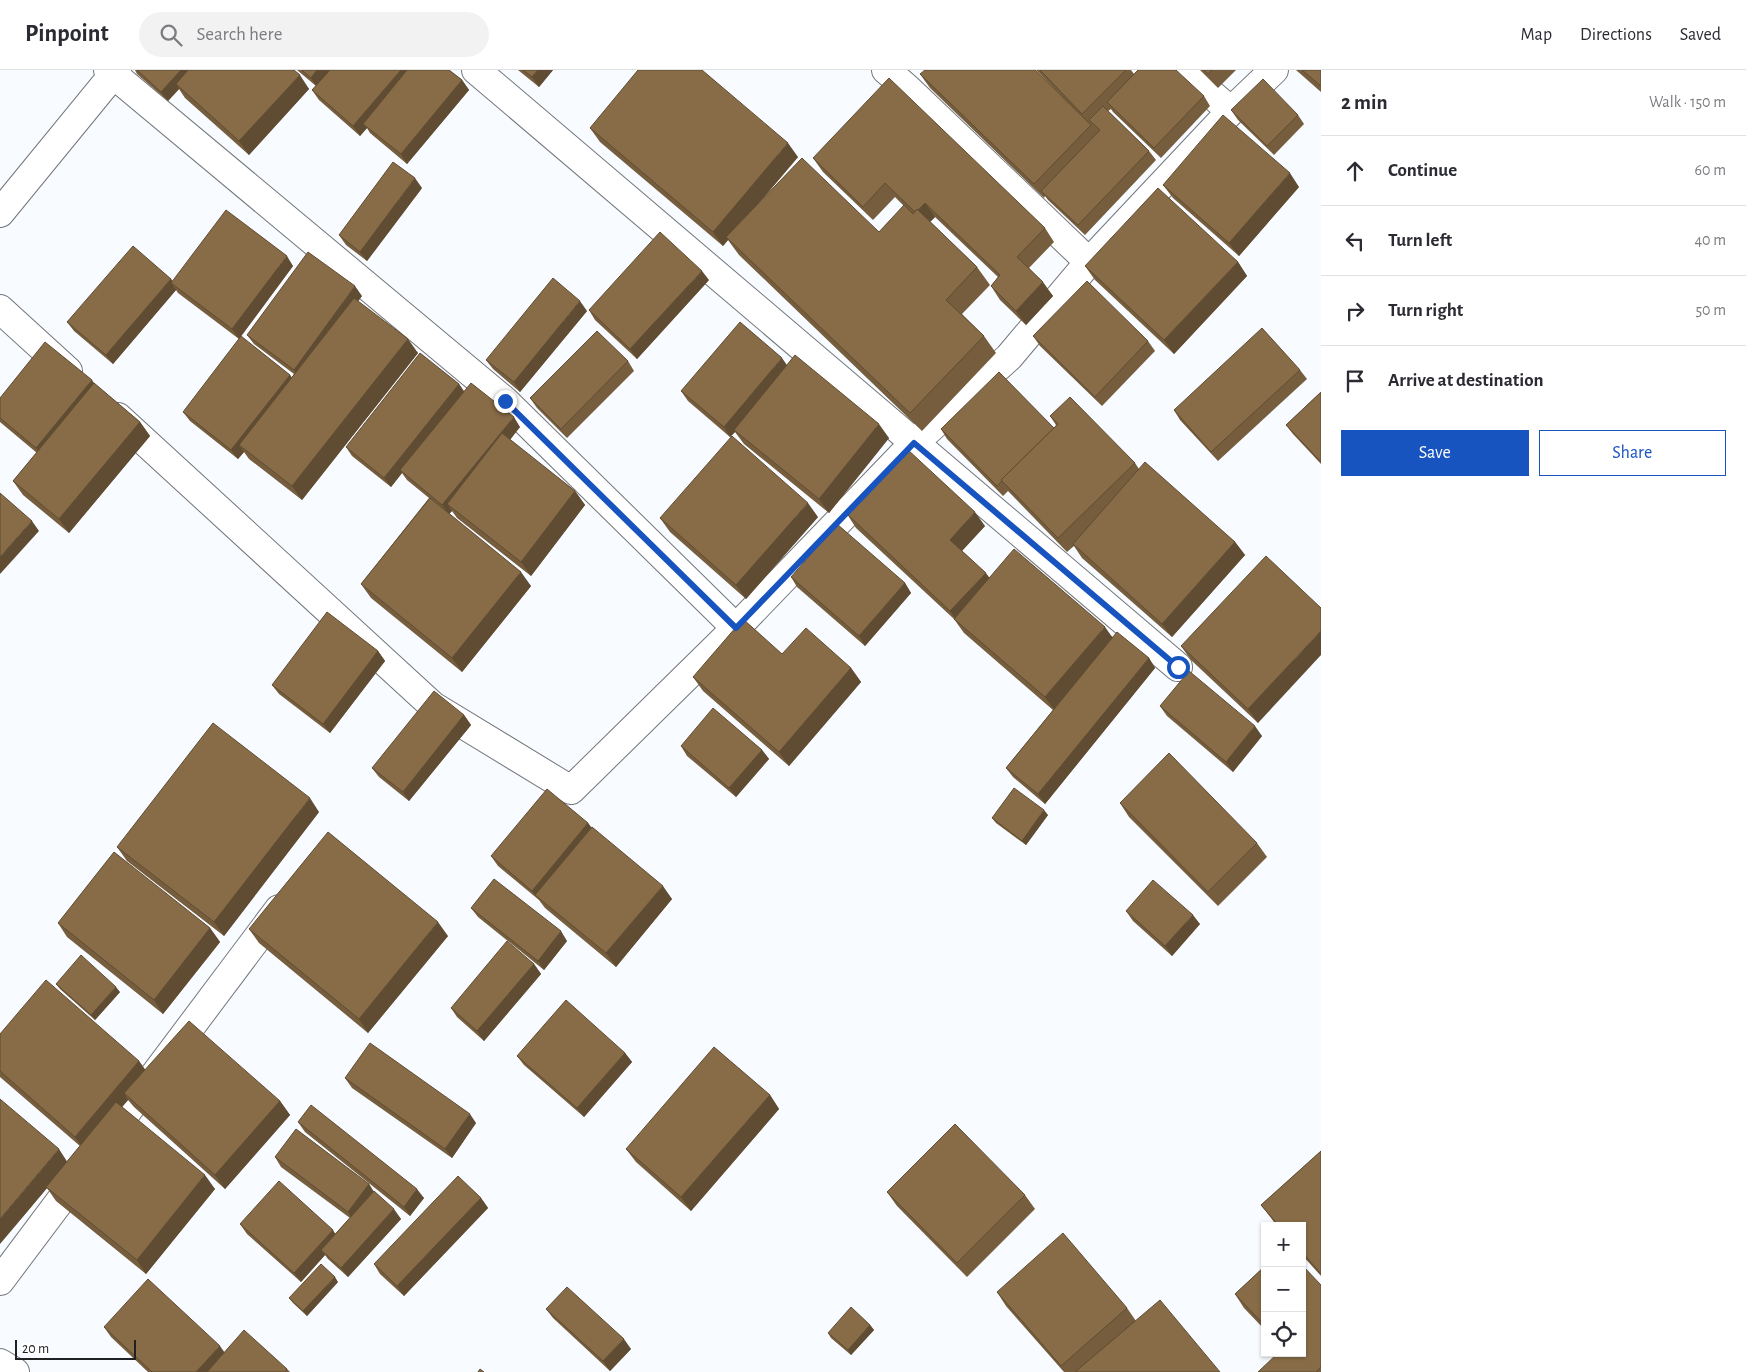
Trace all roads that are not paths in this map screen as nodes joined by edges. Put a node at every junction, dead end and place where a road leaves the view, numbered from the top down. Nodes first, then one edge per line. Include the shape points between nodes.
1 (476, 70) edge
2 (886, 70) edge
3 (929, 70) edge
4 (1183, 70) edge
5 (1274, 70) edge
6 (113, 71) edge
7 (908, 89) junction
8 (1231, 111) junction
9 (0, 213) edge
10 (1089, 262) junction
11 (0, 309) edge
12 (914, 443) junction
13 (736, 628) junction
14 (1178, 667) dead end
15 (296, 885) edge
16 (0, 1281) edge
17 (0, 1363) edge
18 (14, 1372) edge

1 - 12 street
2 - 7 street
3 - 7 street
4 - 8 street
5 - 8 street
6 - 9 street
6 - 13 street via 505,401
7 - 10 street
8 - 10 street
10 - 12 street via 1009,357
11 - 13 street via 432,706 571,790
12 - 13 street
12 - 14 street
15 - 16 street
17 - 18 street

